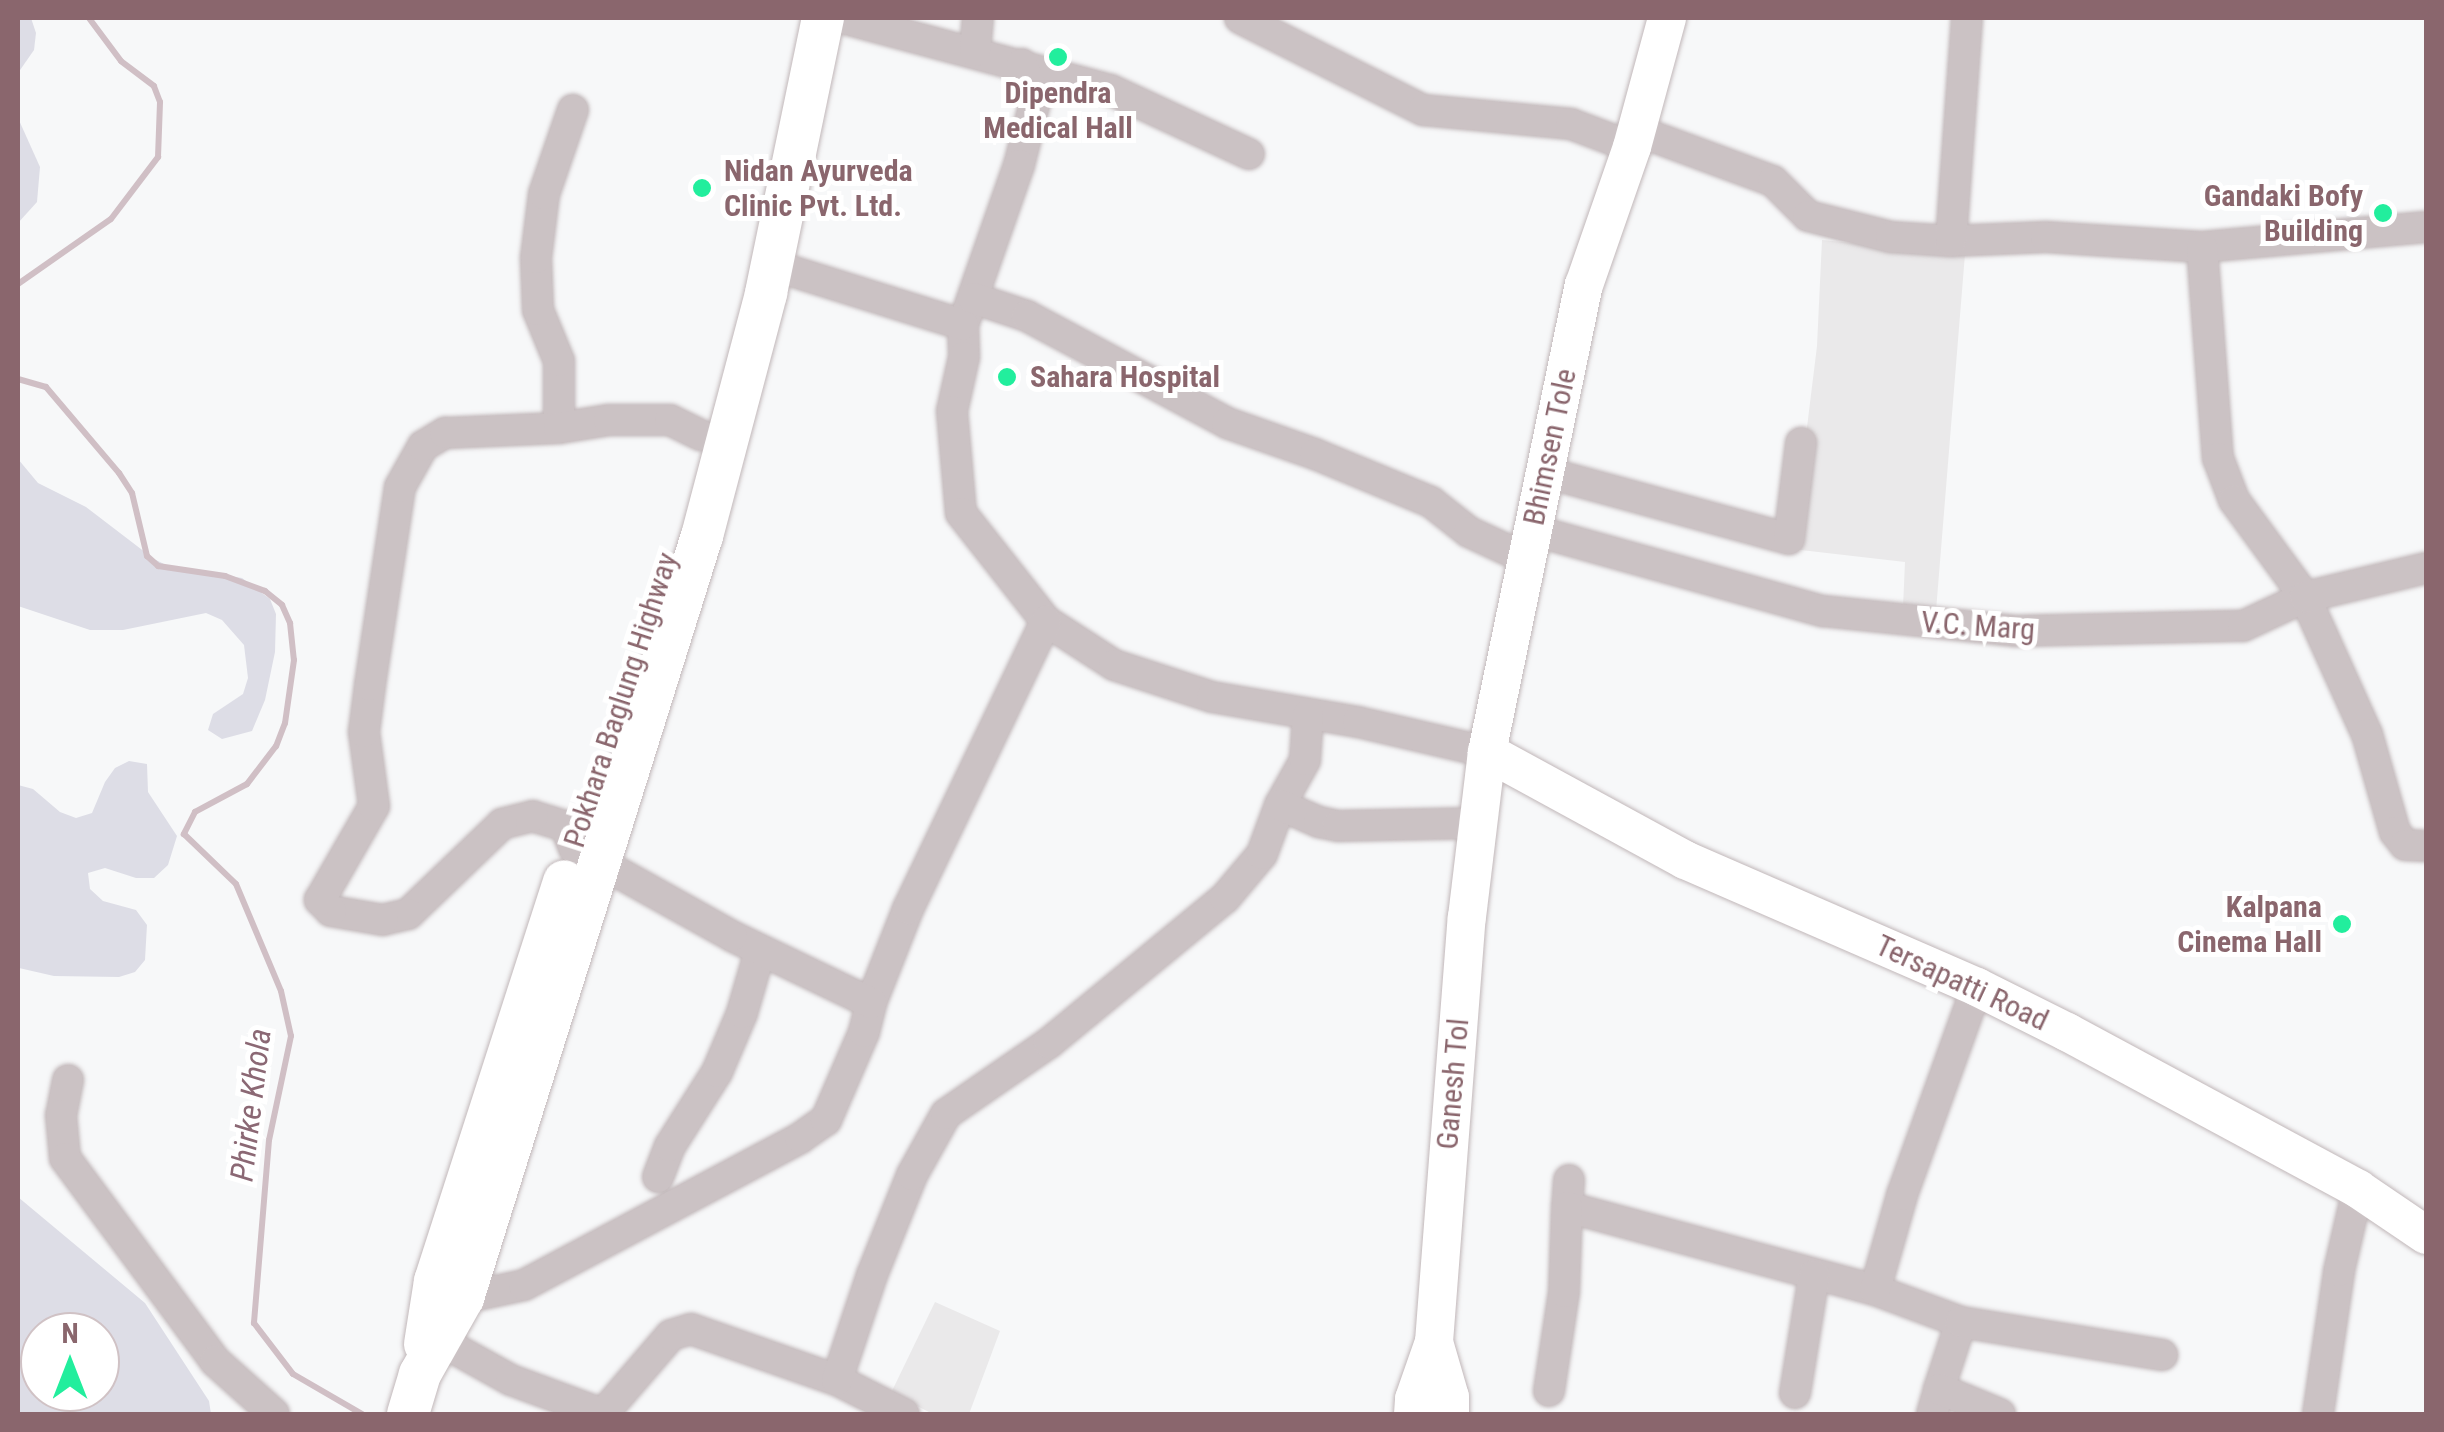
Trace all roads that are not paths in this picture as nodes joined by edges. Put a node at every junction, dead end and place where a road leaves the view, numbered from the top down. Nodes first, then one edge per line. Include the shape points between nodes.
1 (794, 18) edge
2 (823, 18) edge
3 (842, 18) edge
4 (978, 18) edge
5 (1240, 18) edge
6 (1667, 18) edge
7 (1967, 18) edge
8 (974, 51) junction
9 (1022, 64) junction
10 (574, 110) dead end
11 (1634, 138) junction
12 (1249, 154) dead end
13 (2426, 227) edge
14 (1951, 241) junction
15 (2202, 247) junction
16 (772, 265) junction
17 (968, 312) junction
18 (559, 428) junction
19 (701, 436) junction
20 (1802, 443) dead end
21 (1544, 472) junction
22 (1528, 544) junction
23 (2426, 568) edge
24 (2305, 597) junction
25 (1046, 622) junction
26 (1308, 715) junction
27 (1487, 752) junction
28 (1280, 804) junction
29 (1477, 823) junction
30 (2426, 846) edge
31 (587, 855) junction
32 (760, 951) junction
33 (1977, 987) junction
34 (871, 1003) junction
35 (68, 1080) dead end
36 (658, 1177) dead end
37 (2358, 1189) junction
38 (2426, 1235) edge
39 (1814, 1276) junction
40 (1875, 1290) junction
41 (462, 1298) junction
42 (1961, 1322) junction
43 (1434, 1342) junction
44 (2162, 1355) dead end
45 (430, 1357) junction
46 (837, 1380) junction
47 (1549, 1391) dead end
48 (1794, 1393) dead end
49 (1936, 1402) edge
50 (578, 1412) edge
51 (274, 1414) edge
52 (408, 1414) edge
53 (904, 1414) edge
54 (1413, 1414) edge
55 (1450, 1414) edge
56 (2000, 1414) edge
57 (2318, 1414) edge

1 - 19 highway, Pokhara Baglung Highway via 746,262
2 - 16 highway, Pokhara Baglung Highway
3 - 8 street
4 - 8 street
5 - 11 street via 1423,110 1570,124
6 - 11 main road, Bhimsen Tole
7 - 14 street
8 - 9 street
9 - 12 street via 1112,90
9 - 17 street via 1036,98
10 - 18 street via 544,194 536,258 538,310 559,361
11 - 14 street via 1773,181 1808,216 1891,236
11 - 21 main road, Bhimsen Tole via 1584,285
13 - 15 street
14 - 15 street via 2046,237
15 - 24 street via 2218,458 2234,500
16 - 17 street, V.C. Marg
16 - 31 highway, Pokhara Baglung Highway via 702,536
17 - 22 street, V.C. Marg via 1028,316 1227,423 1430,502 1469,532
17 - 25 street via 952,412 961,512
18 - 19 street via 670,420
18 - 31 street via 445,433 423,446 400,487 364,732 374,806 320,900 330,911 383,920 408,914 516,817 565,826
19 - 31 highway, Pokhara Baglung Highway
20 - 21 street via 1789,539
21 - 22 main road, Bhimsen Tole
22 - 24 street, V.C. Marg via 1823,611 2014,631 2243,626
22 - 27 main road, Bhimsen Tole
23 - 24 street, V.C. Marg
24 - 30 street via 2366,734 2395,832 2405,845
25 - 26 street via 1114,665 1178,689
25 - 34 street via 908,909
26 - 27 street
26 - 28 street via 1306,760
27 - 29 main road, Ganesh Tol
27 - 33 main road, Tersapatti Road via 1684,860
28 - 29 street via 1338,826
28 - 46 street via 1262,854 1225,898 1049,1043 946,1114 912,1175
29 - 43 main road, Ganesh Tol
31 - 32 street
31 - 41 highway, Pokhara Baglung Highway
31 - 45 highway, Pokhara Baglung Highway via 435,1281
32 - 34 street
32 - 36 street via 716,1072
33 - 37 main road, Tersapatti Road
33 - 40 street
34 - 41 street via 858,1051 826,1120 524,1285
35 - 51 street via 64,1158 215,1362
37 - 38 main road, Tersapatti Road
37 - 57 street
39 - 40 street
39 - 47 street via 1568,1193 1564,1292
39 - 48 street
40 - 42 street
41 - 45 highway, Pokhara Baglung Highway
42 - 44 street
42 - 49 street
43 - 54 main road, Ganesh Tol
43 - 55 main road
45 - 50 street via 511,1380
45 - 52 highway
46 - 50 street via 680,1329 603,1414
46 - 53 street
49 - 56 street

